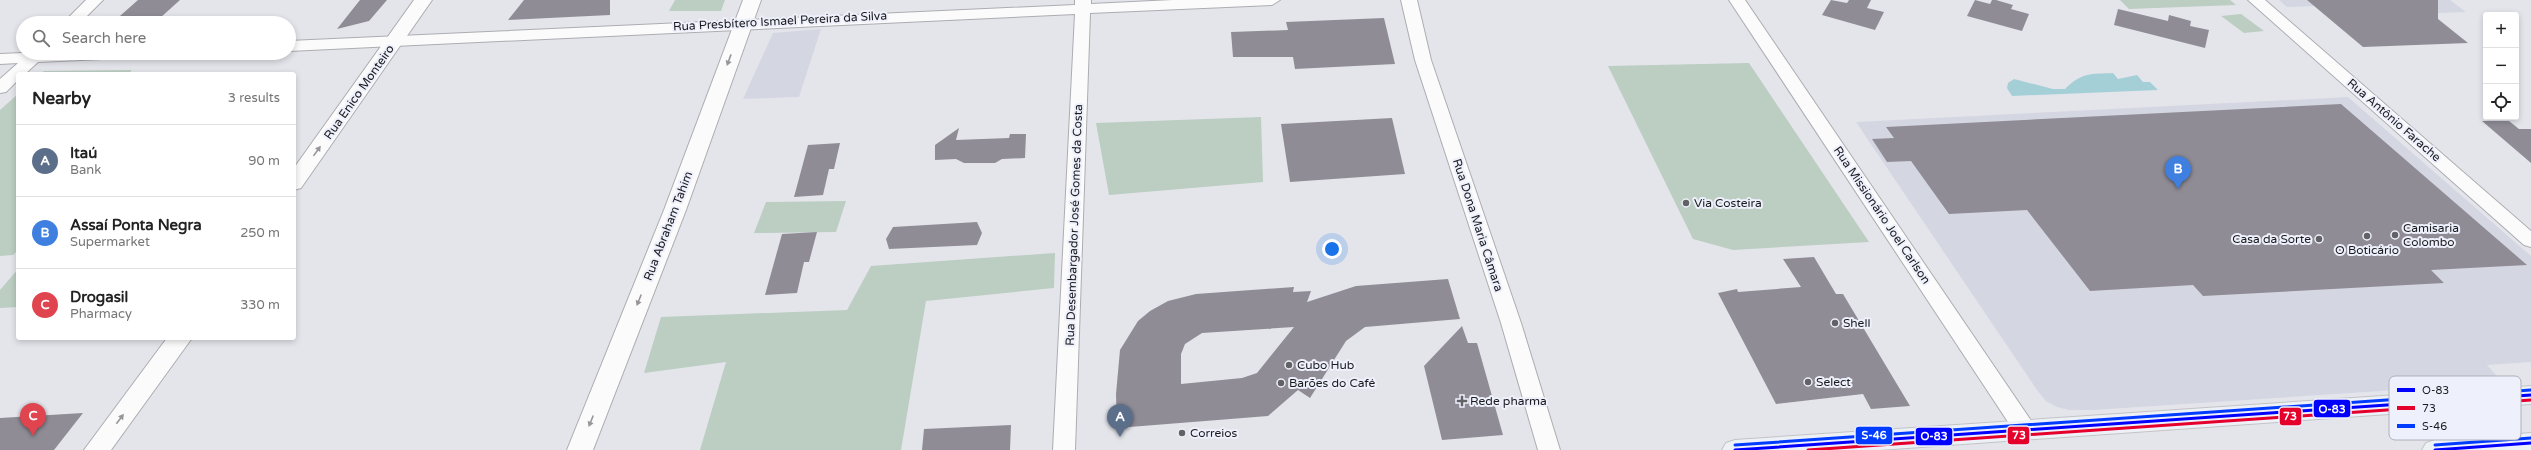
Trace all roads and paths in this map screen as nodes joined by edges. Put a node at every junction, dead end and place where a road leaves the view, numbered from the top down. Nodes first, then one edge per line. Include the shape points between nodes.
1 (95, 0) edge
2 (423, 0) edge
3 (752, 0) edge
4 (1272, 0) edge
5 (1409, 0) edge
6 (1737, 0) edge
7 (2256, 0) edge
8 (1083, 4) edge
9 (78, 16) edge
10 (742, 24) junction
11 (394, 42) junction
12 (296, 46) edge
13 (16, 57) edge
14 (0, 59) edge
15 (31, 60) edge
16 (17, 72) edge
17 (16, 73) edge
18 (0, 88) edge
19 (296, 180) edge
20 (2531, 241) edge
21 (179, 340) edge
22 (2531, 395) edge
23 (2521, 396) edge
24 (2389, 405) edge
25 (2026, 431) junction
26 (2531, 443) edge
27 (97, 450) edge
28 (580, 450) edge
29 (1064, 450) edge
30 (1549, 450) edge
31 (1735, 450) edge
32 (2435, 450) edge

1 - 9 street
2 - 11 main road, Rua Enico Monteiro
3 - 10 main road, Rua Abraham Tahim
4 - 8 street, Rua Presbítero Ismael Pereira da Silva
5 - 30 street, Rua Dona Maria Câmara via 1424,60 1511,323
6 - 25 street, Rua Missionário Joel Carlson
7 - 20 street, Rua Antônio Farache
8 - 10 street, Rua Presbítero Ismael Pereira da Silva
8 - 29 street, Rua Desembargador José Gomes da Costa
10 - 11 street, Rua Presbítero Ismael Pereira da Silva
10 -> 28 main road, Rua Abraham Tahim via 675,210
11 - 12 street, Rua Presbítero Ismael Pereira da Silva
19 -> 11 main road, Rua Enico Monteiro
13 - 14 street
15 - 16 street
17 - 18 street
27 -> 21 main road
22 - 23 main road
24 - 25 main road
25 - 31 main road
26 - 32 main road

